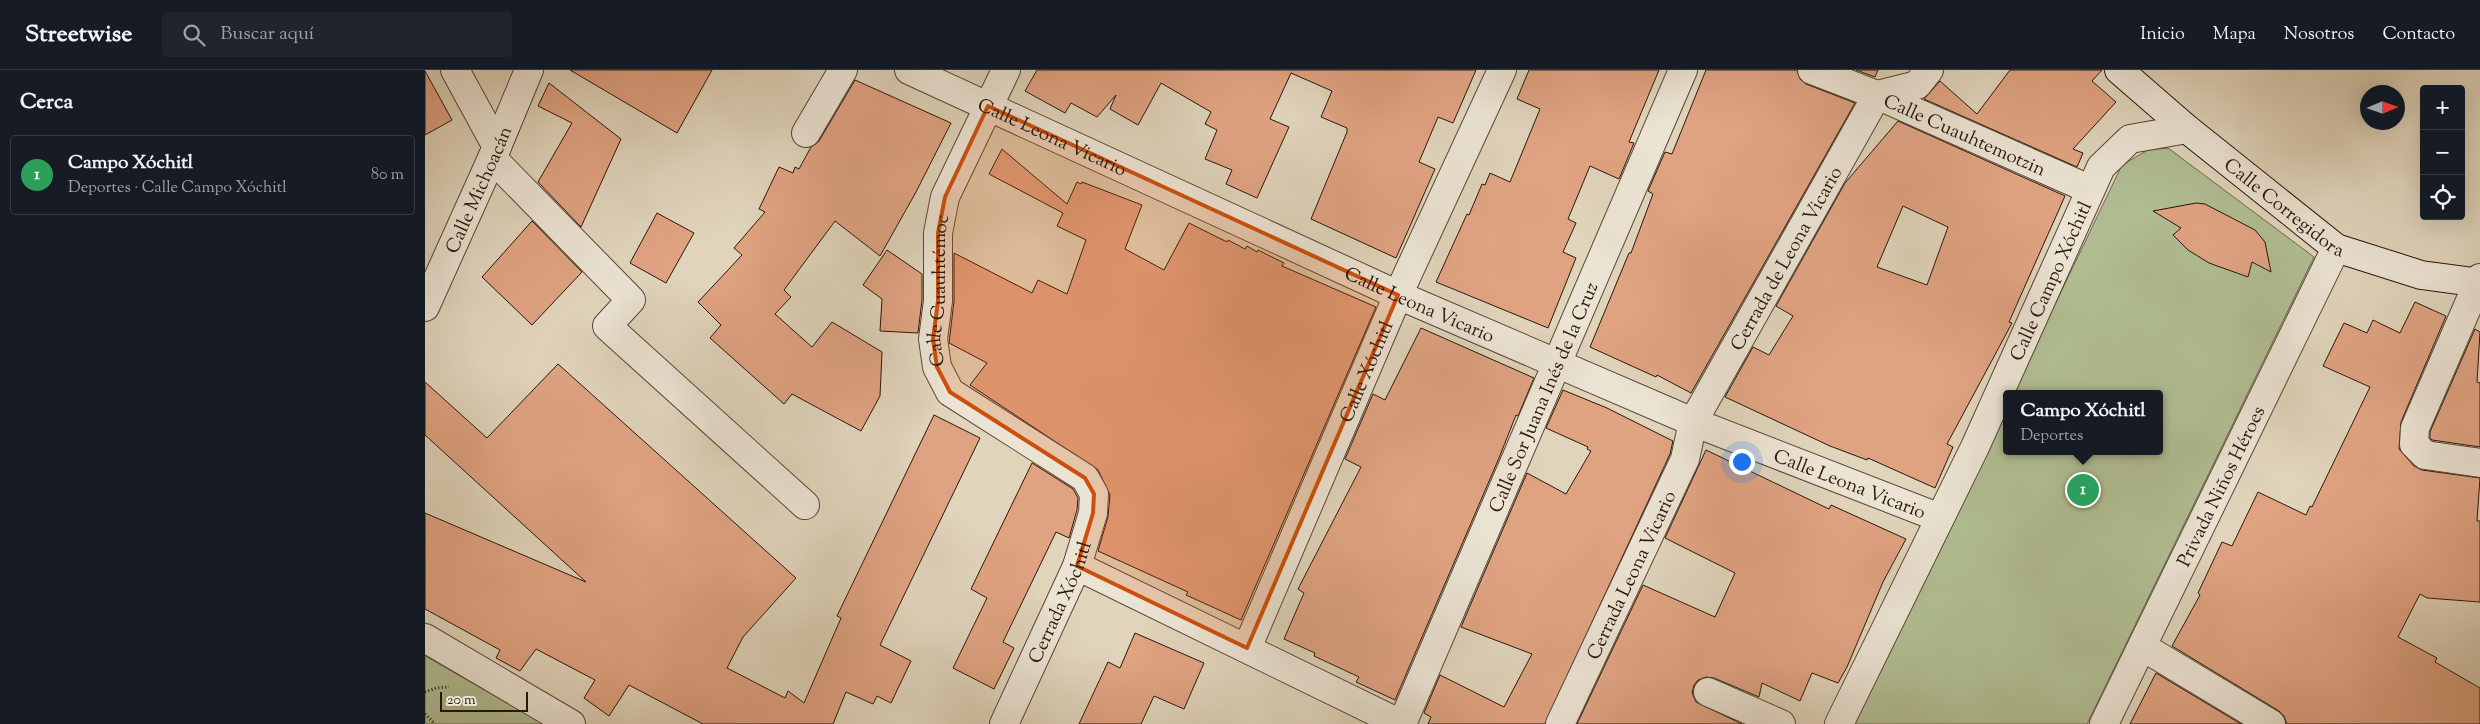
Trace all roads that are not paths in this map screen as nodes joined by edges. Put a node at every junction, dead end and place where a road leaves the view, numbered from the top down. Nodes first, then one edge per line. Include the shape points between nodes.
1 (455, 70) edge
2 (529, 70) edge
3 (843, 70) edge
4 (909, 70) edge
5 (1006, 70) edge
6 (1502, 70) edge
7 (1683, 70) edge
8 (1812, 70) edge
9 (1929, 70) edge
10 (2119, 70) edge
11 (1877, 95) junction
12 (988, 106) junction
13 (2187, 129) junction
14 (806, 133) dead end
15 (495, 152) junction
16 (2089, 189) junction
17 (2336, 248) junction
18 (2480, 282) edge
19 (1398, 295) junction
20 (425, 307) edge
21 (1557, 364) junction
22 (1693, 422) junction
23 (2480, 463) edge
24 (1085, 478) joint
25 (805, 504) dead end
26 (1941, 518) junction
27 (1077, 566) junction
28 (425, 638) edge
29 (2143, 647) junction
30 (1247, 648) junction
31 (1708, 692) dead end
32 (571, 724) edge
33 (1004, 724) edge
34 (1402, 724) edge
35 (1560, 724) edge
36 (1781, 724) edge
37 (1839, 724) edge
38 (2104, 724) edge
39 (2271, 724) edge

1 - 15 street
2 - 15 street, Calle Michoacán
3 - 14 street
4 - 12 street, Calle Leona Vicario
5 - 12 street, Calle Cuauhtémoc
6 - 19 street, Calle Xóchitl
7 - 21 street, Calle Sor Juana Inés de la Cruz
8 - 11 street, Calle Cuauhtemotzin
9 - 11 street via 1917,85
10 - 13 street, Calle Corregidora
11 - 16 street, Calle Cuauhtemotzin
11 - 22 street, Cerrada de Leona Vicario
12 - 19 street, Calle Leona Vicario
12 - 24 street, Calle Cuauhtémoc via 945,197 938,233 938,301 933,339 937,367 950,392
13 - 16 street, Calle Campo Xóchitl via 2130,139 2101,167
13 - 17 street, Calle Corregidora
15 - 20 street, Calle Michoacán
15 - 25 street via 631,300 607,326
16 - 26 street, Calle Campo Xóchitl
17 - 18 street, Calle Corregidora via 2421,275
17 - 29 street, Privada Niños Héroes
18 - 23 street via 2415,428 2414,444 2425,455
19 - 21 street, Calle Leona Vicario
19 - 30 street, Calle Xóchitl
21 - 22 street, Calle Leona Vicario
21 - 34 street, Calle Sor Juana Inés de la Cruz
22 - 26 street, Calle Leona Vicario
22 - 35 street, Cerrada Leona Vicario via 1685,460
24 - 27 street, Cerrada Xóchitl via 1094,494 1093,512
26 - 37 street, Calle Campo Xóchitl
27 - 30 street
27 - 33 street, Cerrada Xóchitl
28 - 32 street
29 - 38 street, Privada Niños Héroes
29 - 39 street
30 - 34 street
31 - 36 street

